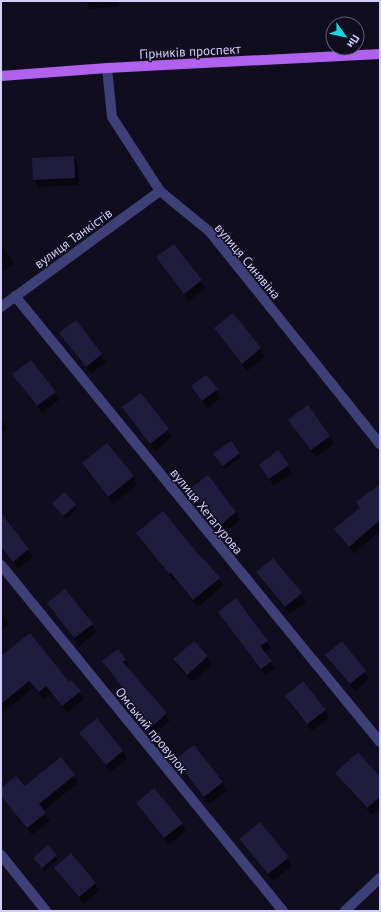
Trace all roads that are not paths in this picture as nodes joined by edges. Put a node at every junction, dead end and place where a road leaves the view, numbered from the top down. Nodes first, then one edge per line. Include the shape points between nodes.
1 (380, 54) edge
2 (107, 68) junction
3 (1, 76) edge
4 (160, 191) junction
5 (15, 296) junction
6 (1, 307) edge
7 (380, 444) edge
8 (1, 565) edge
9 (380, 742) edge
10 (1, 855) edge
11 (380, 878) edge
12 (46, 911) edge
13 (283, 911) edge
14 (345, 911) edge

1 - 2 main road, Гірників проспект
2 - 3 main road, Гірників проспект
2 - 4 street, вулиця Синявіна via 112,117
4 - 5 street, вулиця Танкістів
4 - 7 street, вулиця Синявіна via 210,232
5 - 6 street, вулиця Танкістів
5 - 9 street, вулиця Хетагурова
8 - 13 street, Омський провулок
10 - 12 street
11 - 14 street

